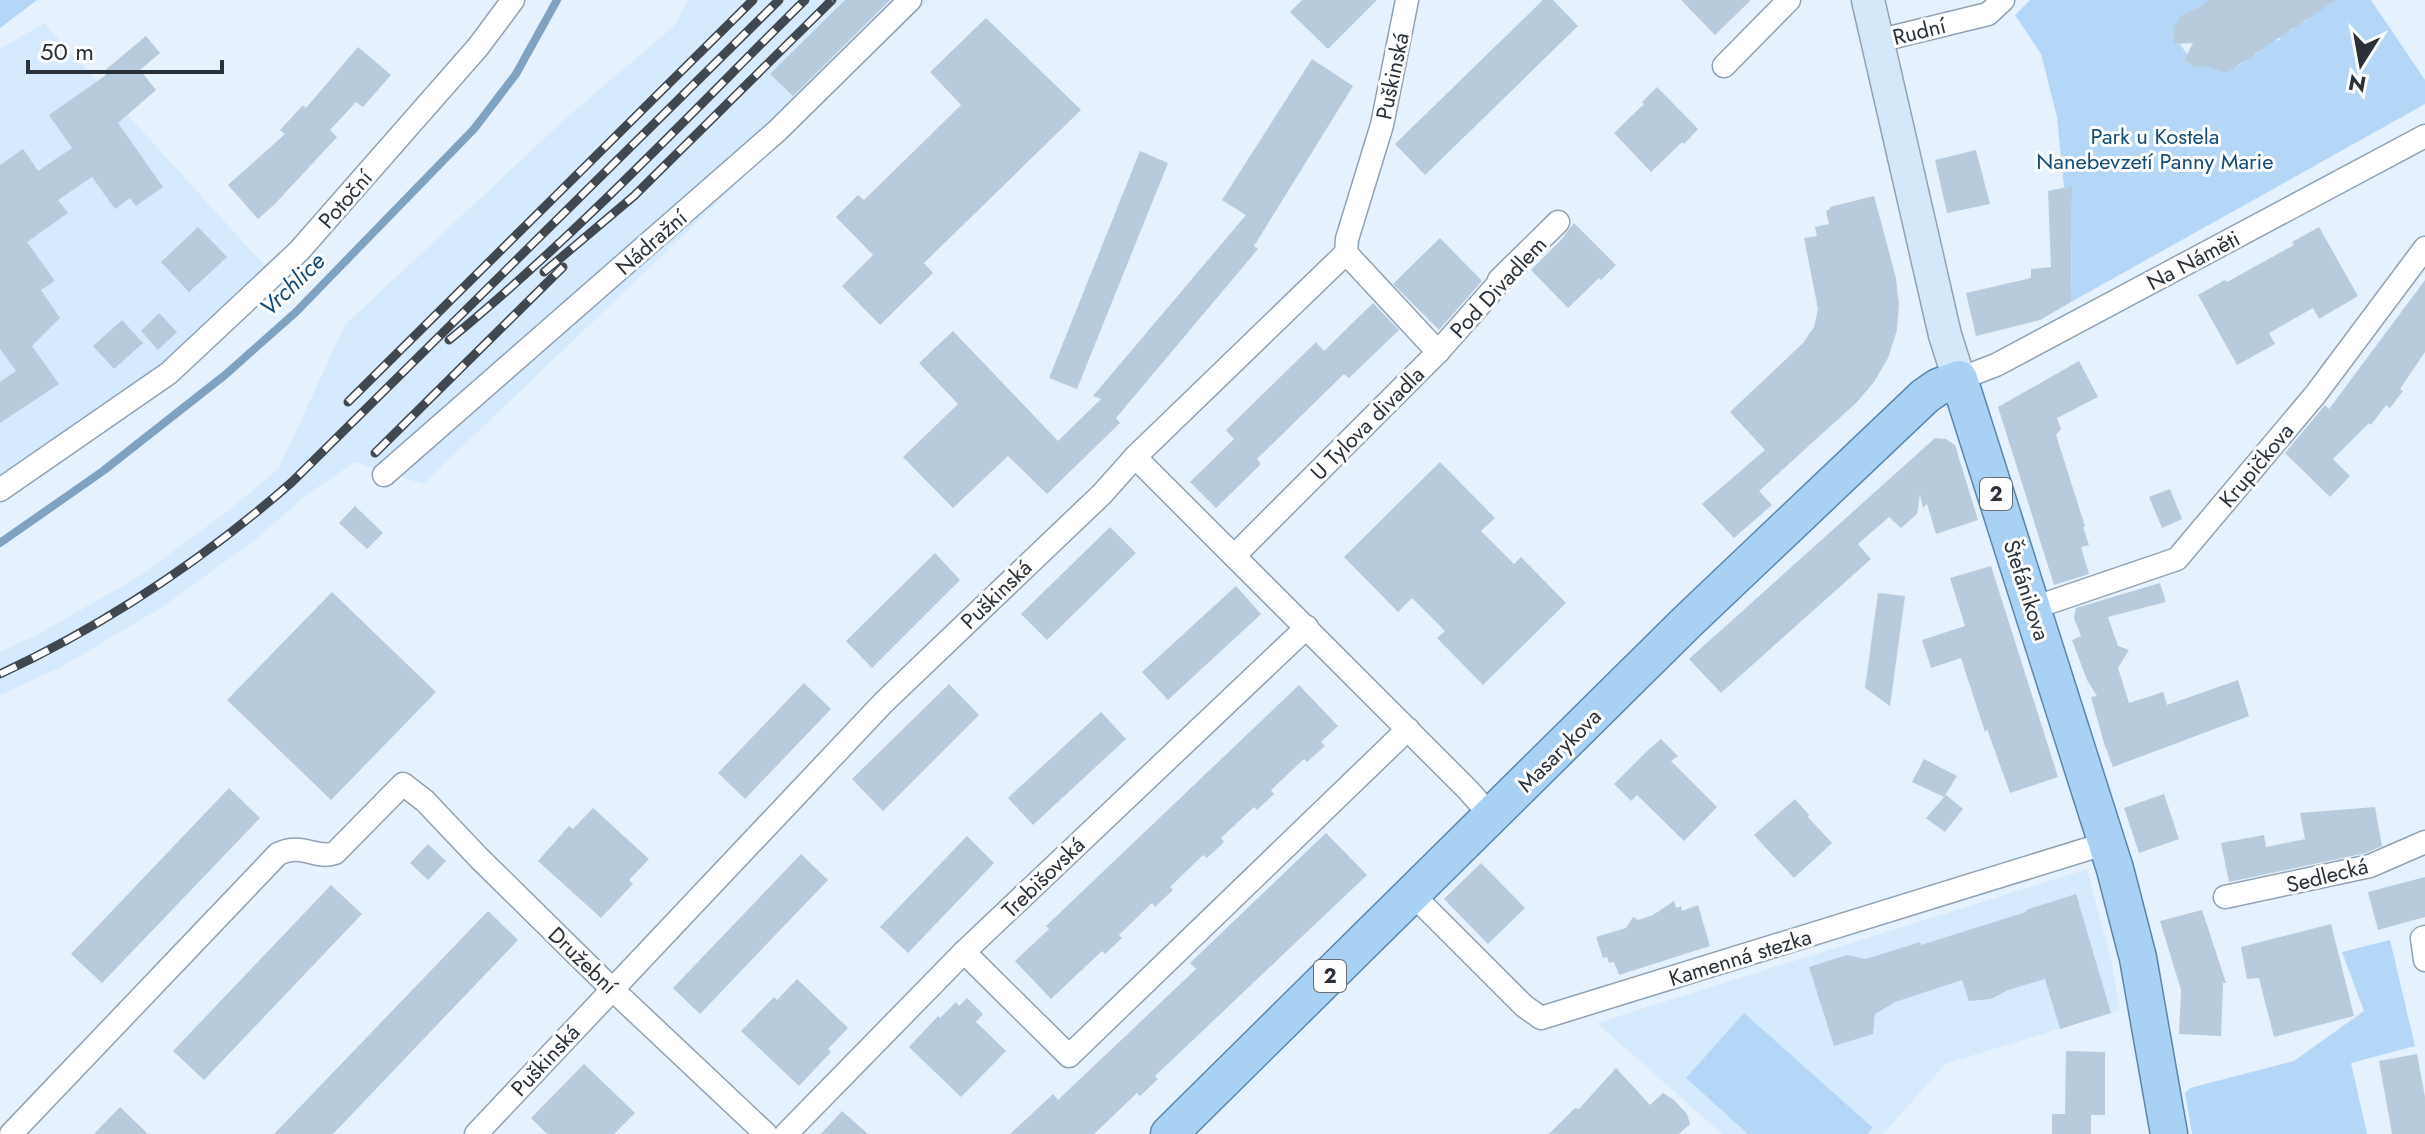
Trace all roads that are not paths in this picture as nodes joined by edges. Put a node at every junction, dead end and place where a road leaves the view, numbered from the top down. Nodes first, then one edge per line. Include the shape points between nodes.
1 (513, 0) edge
2 (910, 0) edge
3 (1407, 0) edge
4 (1868, 0) edge
5 (2003, 0) edge
6 (1781, 3) edge
7 (1877, 41) junction
8 (1724, 66) dead end
9 (2425, 136) edge
10 (1558, 222) dead end
11 (2425, 248) edge
12 (1346, 253) junction
13 (1438, 352) junction
14 (1959, 379) junction
15 (1135, 457) junction
16 (384, 475) dead end
17 (0, 490) edge
18 (1235, 555) junction
19 (2033, 608) junction
20 (1307, 627) junction
21 (1408, 729) junction
22 (1492, 817) junction
23 (2425, 842) edge
24 (2107, 843) junction
25 (1413, 895) junction
26 (2225, 897) dead end
27 (2425, 937) edge
28 (964, 952) junction
29 (2425, 960) edge
30 (612, 989) junction
31 (11, 1134) edge
32 (476, 1134) edge
33 (766, 1134) edge
34 (786, 1134) edge
35 (1169, 1134) edge
36 (2169, 1134) edge

1 - 17 street, Potoční via 299,251 169,373
2 - 16 street, Nádražní via 778,130
3 - 12 street, Puškinská via 1382,125
4 - 7 street, Štefánikova
5 - 7 street, Rudní via 1988,14
6 - 8 street
7 - 14 street, Štefánikova
9 - 14 street, Na Náměti via 1996,365
10 - 13 street, Pod Divadlem via 1499,280
11 - 19 street, Krupičkova via 2315,395 2177,559
12 - 13 street, U Tylova divadla
12 - 15 street, Puškinská
13 - 18 street, U Tylova divadla
14 - 19 main road, Štefánikova / 2
14 - 22 main road, Masarykova / 2 via 1925,396
15 - 18 street
15 - 30 street, Puškinská via 884,702
18 - 20 street
19 - 24 main road, Štefánikova / 2
20 - 21 street
20 - 28 street, Trebišovská
21 - 22 street
21 - 28 street via 1069,1056
22 - 25 main road, Masarykova / 2
23 - 26 street, Sedlecká via 2370,866
24 - 25 street, Kamenná stezka via 1541,1018
24 - 36 main road, Štefánikova / 2 via 2138,958
25 - 35 main road, Masarykova / 2
27 - 29 street
28 - 34 street, Trebišovská
30 - 31 street, Družební via 403,784 335,853 302,849 278,854
30 - 32 street, Puškinská
30 - 33 street, Družební

